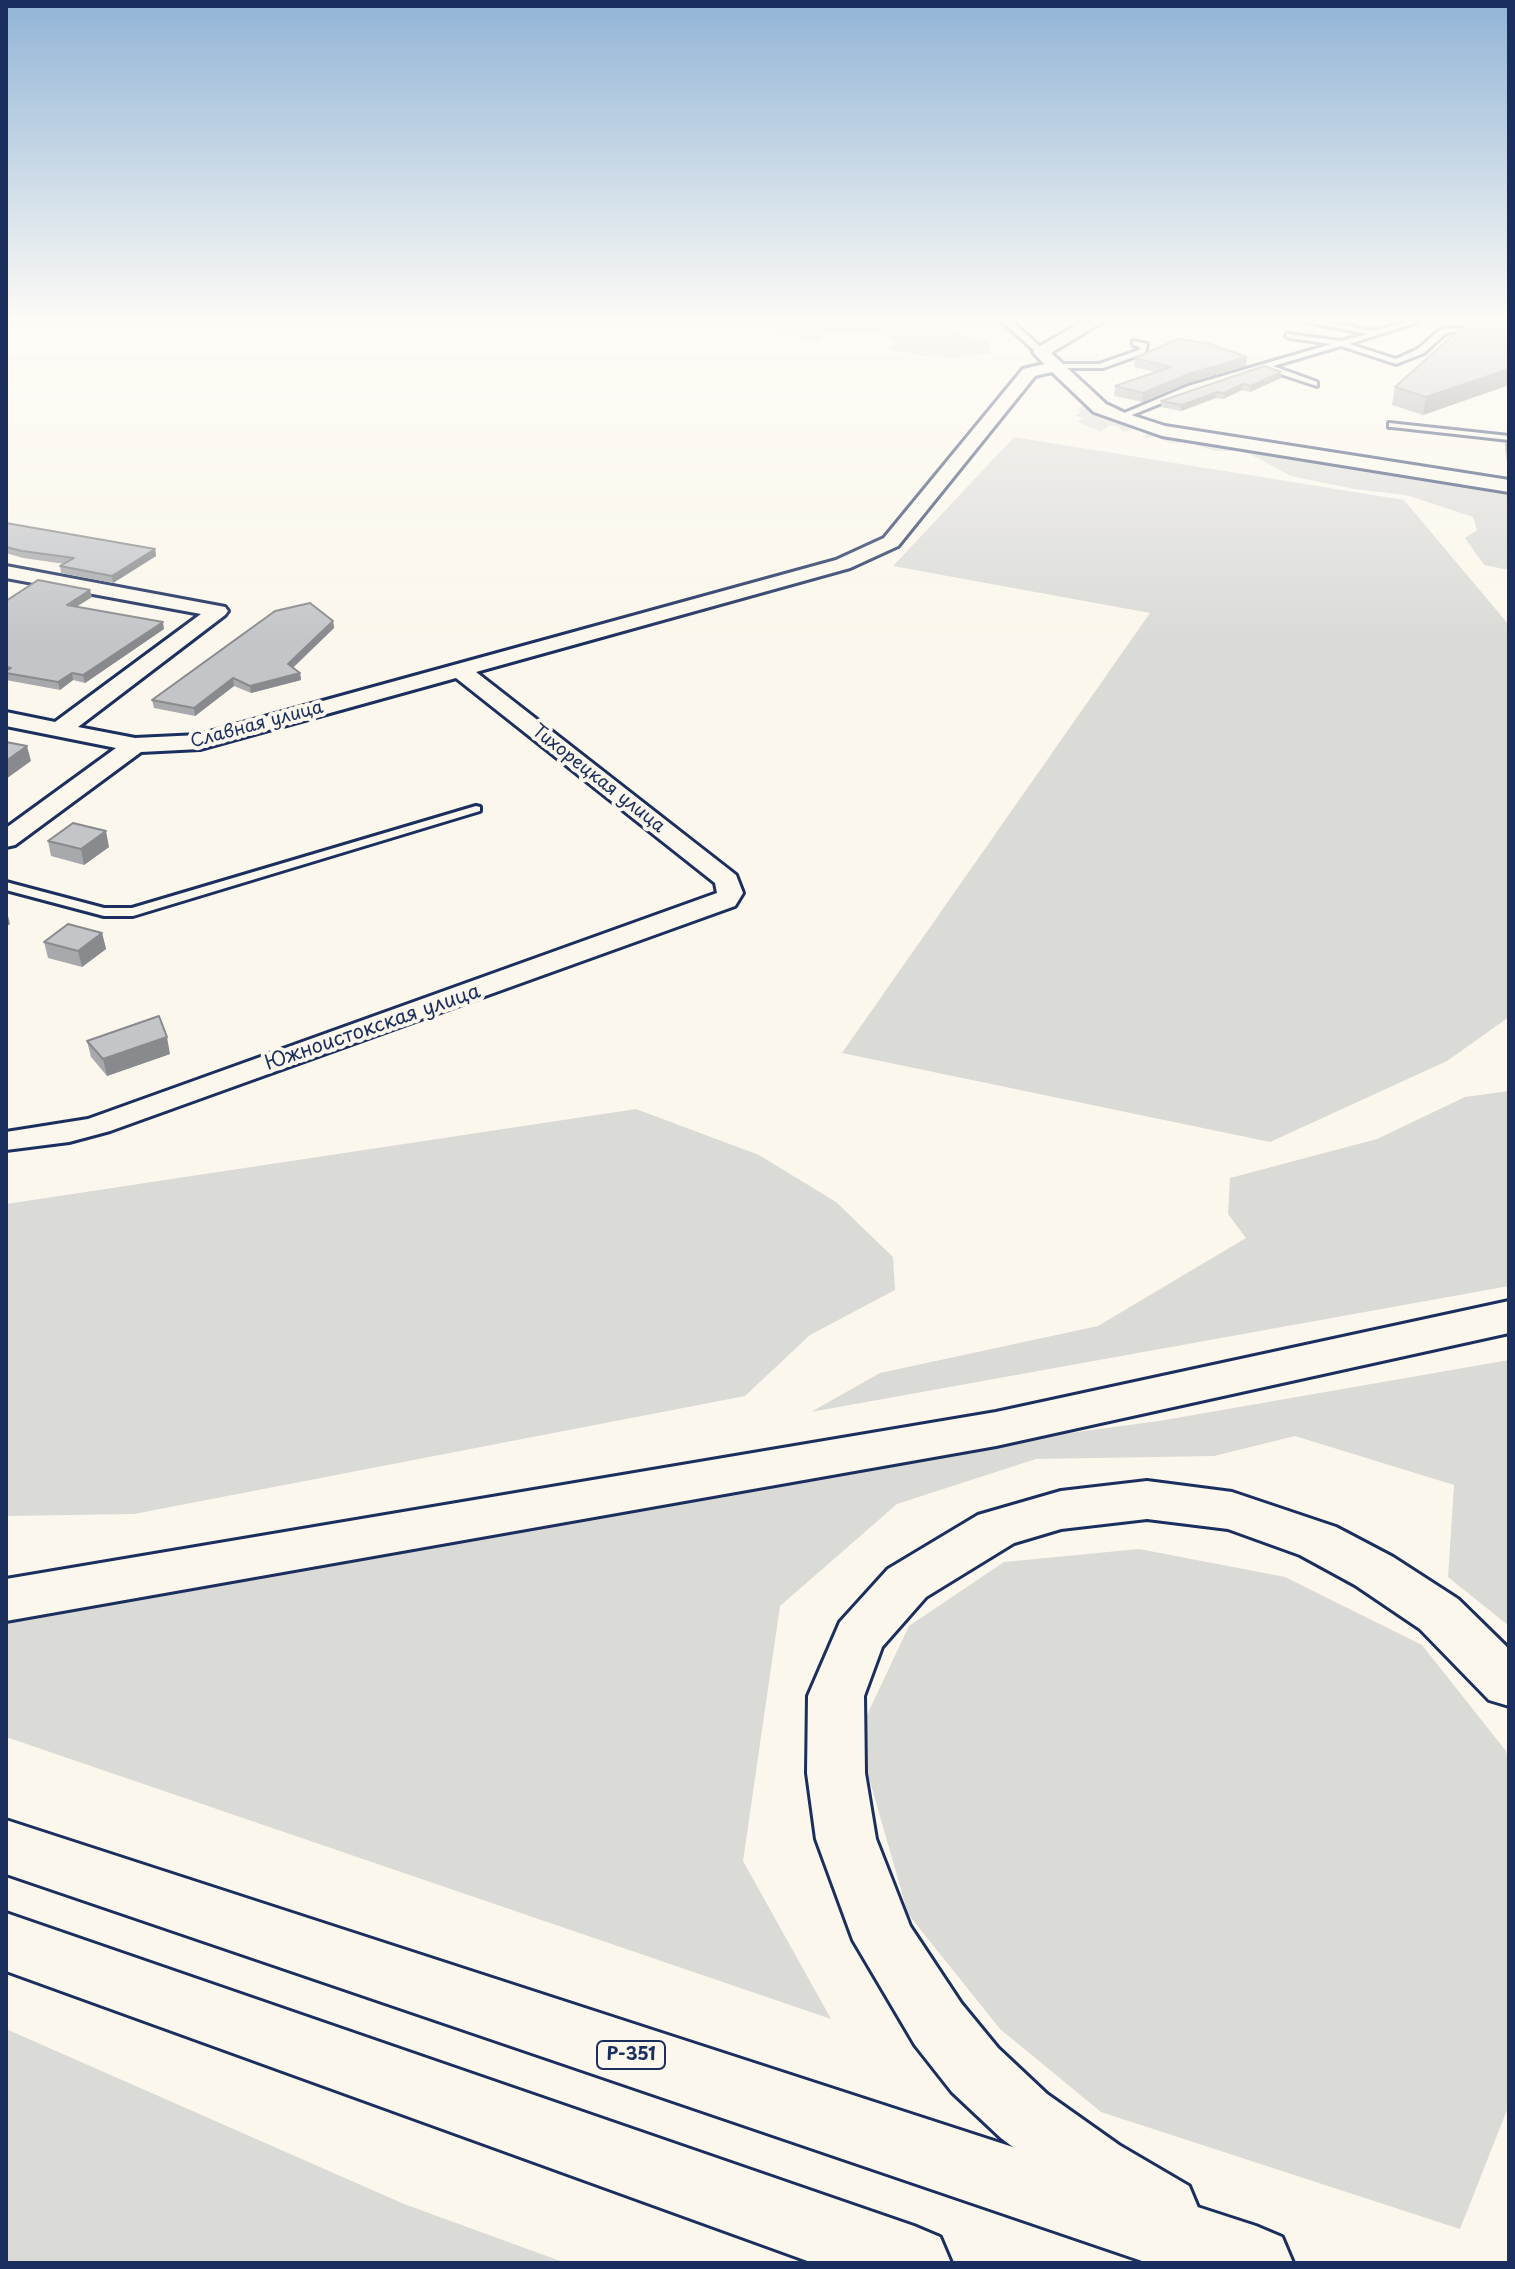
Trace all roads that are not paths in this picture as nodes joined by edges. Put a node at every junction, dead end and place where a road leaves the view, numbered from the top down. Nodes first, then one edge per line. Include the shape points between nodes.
1 (984, 428) edge
2 (1152, 428) edge
3 (1418, 428) edge
4 (1509, 438) edge
5 (1509, 486) edge
6 (6, 572) edge
7 (458, 669) junction
8 (6, 719) edge
9 (59, 730) junction
10 (135, 745) junction
11 (476, 809) dead end
12 (6, 840) edge
13 (6, 886) edge
14 (730, 893) joint
15 (6, 1141) edge
16 (1509, 1317) edge
17 (6, 1600) edge
18 (1509, 1684) edge
19 (6, 1847) edge
20 (6, 1942) edge
21 (914, 2263) edge
22 (1256, 2263) edge

1 - 7 street, Славная улица via 891,542 843,564
2 - 5 street
3 - 4 lane
6 - 9 street via 218,611
7 - 10 street, Славная улица via 219,738
7 - 14 street, Тихорецкая улица via 727,880
8 - 9 street, Славная улица
9 - 10 street, Славная улица
10 - 12 street
11 - 13 lane via 133,912 104,912
14 - 15 street, Южноистокская улица via 721,905 99,1125
16 - 17 main road via 996,1429
18 - 22 main road via 1439,1614 1318,1541 1232,1511 1147,1500 1061,1510 996,1529 907,1583 859,1637 836,1696 836,1773 846,1839 884,1940 938,2024 975,2070 1024,2116 1095,2168
19 - 22 highway, Р-351
20 - 21 highway

